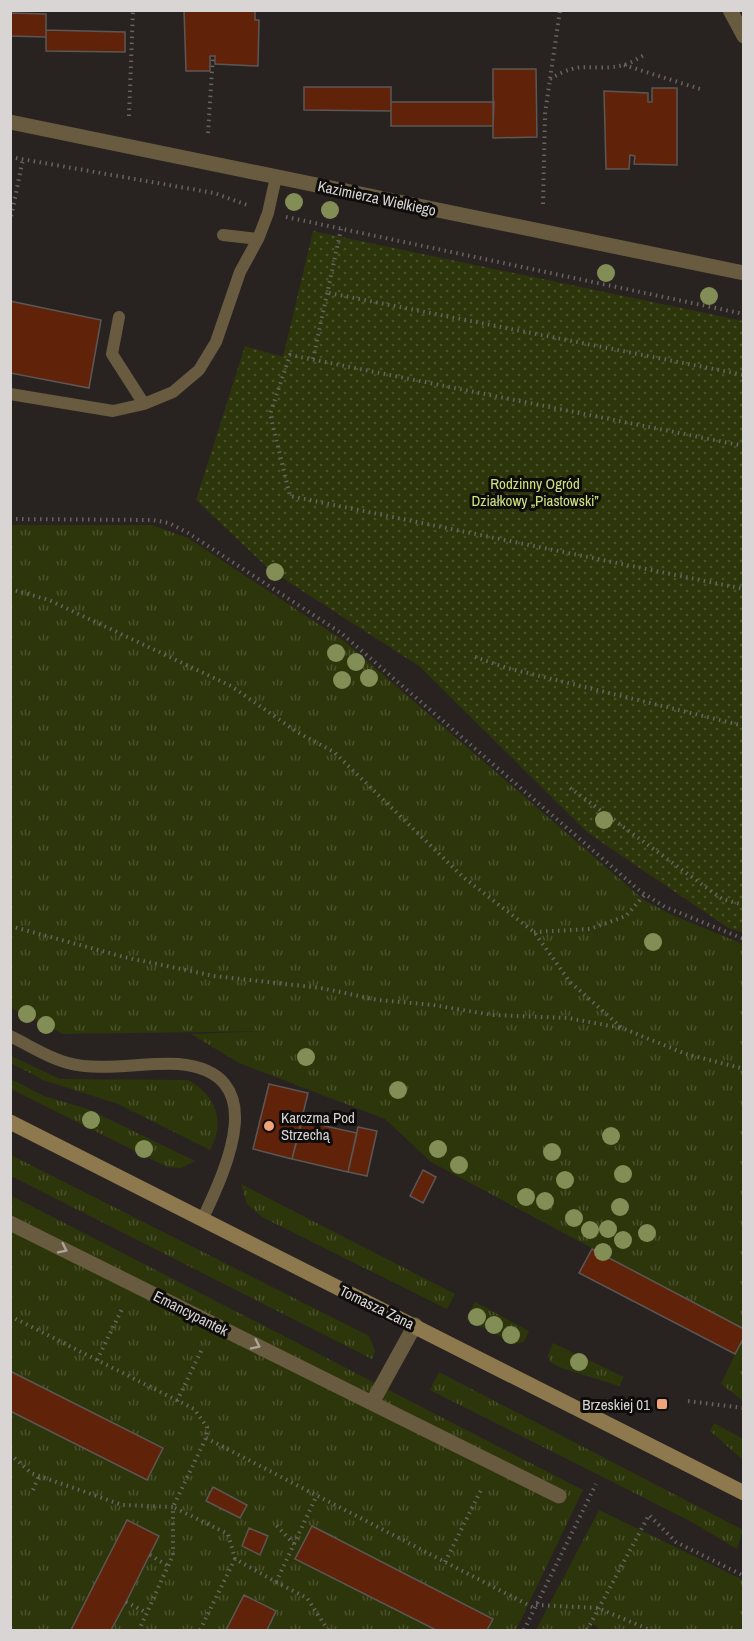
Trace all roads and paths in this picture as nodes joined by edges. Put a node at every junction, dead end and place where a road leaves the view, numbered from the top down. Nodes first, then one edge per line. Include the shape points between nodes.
1 (134, 10) edge
2 (560, 10) edge
3 (730, 10) edge
4 (744, 36) edge
5 (646, 54) dead end
6 (213, 56) dead end
7 (623, 65) junction
8 (549, 80) junction
9 (700, 89) dead end
10 (129, 116) dead end
11 (10, 122) edge
12 (208, 134) dead end
13 (10, 157) edge
14 (23, 159) junction
15 (276, 177) junction
16 (543, 204) dead end
17 (268, 213) junction
18 (10, 222) edge
19 (341, 228) junction
20 (223, 235) dead end
21 (258, 239) junction
22 (744, 273) edge
23 (329, 293) junction
24 (744, 314) edge
25 (119, 317) dead end
26 (313, 359) junction
27 (744, 375) edge
28 (10, 394) edge
29 (144, 404) junction
30 (744, 446) edge
31 (10, 519) edge
32 (744, 589) edge
33 (10, 590) edge
34 (474, 657) dead end
35 (744, 726) edge
36 (570, 788) dead end
37 (645, 894) junction
38 (744, 905) edge
39 (10, 926) edge
40 (534, 932) junction
41 (744, 939) edge
42 (622, 1028) junction
43 (10, 1036) edge
44 (744, 1069) edge
45 (10, 1122) edge
46 (202, 1220) junction
47 (10, 1223) edge
48 (122, 1309) dead end
49 (10, 1316) edge
50 (415, 1325) junction
51 (202, 1349) dead end
52 (97, 1360) junction
53 (177, 1401) junction
54 (688, 1401) dead end
55 (372, 1403) junction
56 (744, 1408) edge
57 (206, 1438) junction
58 (10, 1454) edge
59 (39, 1476) junction
60 (596, 1484) dead end
61 (482, 1488) dead end
62 (33, 1490) dead end
63 (744, 1493) edge
64 (559, 1496) dead end
65 (316, 1497) junction
66 (173, 1507) junction
67 (276, 1525) dead end
68 (294, 1544) junction
69 (150, 1555) dead end
70 (235, 1559) junction
71 (445, 1562) junction
72 (168, 1566) junction
73 (744, 1576) edge
74 (276, 1582) junction
75 (126, 1602) dead end
76 (535, 1606) junction
77 (598, 1608) junction
78 (147, 1613) junction
79 (139, 1630) edge
80 (200, 1630) edge
81 (328, 1630) edge
82 (524, 1630) edge
83 (587, 1630) edge
84 (650, 1630) edge

1 - 10 path
2 - 8 path
3 - 4 street
5 - 7 path
6 - 12 path
7 - 8 path via 582,65
7 - 9 path
8 - 16 path
11 - 15 street, Kazimierza Wielkiego
13 - 14 path
14 - 17 path via 214,193
14 - 18 path
15 - 17 lane
15 - 22 street, Kazimierza Wielkiego
17 - 19 path
17 - 21 lane
19 - 23 path
19 - 24 path
20 - 21 lane
21 - 29 lane via 240,272 216,342 199,370 173,392
23 - 26 path
23 - 27 path
25 - 29 lane via 112,354
26 - 30 path
26 - 32 path via 290,355 270,414 290,496
28 - 29 lane via 113,411
31 - 37 path via 153,520 188,532 342,633
33 - 40 path via 49,600 231,686 297,732 334,752 463,877
34 - 35 path
36 - 38 path via 722,899
37 - 40 path via 626,916 590,929
37 - 41 path via 665,907
39 - 42 path via 214,976 492,1015 568,1018
40 - 42 path via 570,982
42 - 44 path via 675,1051
43 - 46 lane via 69,1064 179,1064 217,1076 236,1109 235,1133 226,1170
45 - 46 street, Tomasza Zana
46 - 50 street, Tomasza Zana
47 -> 55 street, Emancypantek
48 - 52 path
49 - 52 path
50 - 55 street
50 - 63 street, Tomasza Zana
51 - 53 path
52 - 53 path
53 - 57 path via 194,1409 207,1427
54 - 56 path
55 - 64 street, Emancypantek
57 - 65 path
57 - 66 path
58 - 59 path
59 - 62 path
59 - 66 path via 122,1505
60 - 76 path
61 - 71 path
65 - 68 path
65 - 71 path
66 - 70 path via 228,1534
66 - 72 path via 174,1555
67 - 68 path
68 - 74 path
69 - 72 path
70 - 74 path
70 - 80 path
71 - 76 path
72 - 78 path
73 - 77 path via 676,1542 649,1515
74 - 81 path via 307,1598
75 - 78 path
76 - 77 path
76 - 82 path
77 - 83 path
77 - 84 path
78 - 79 path

